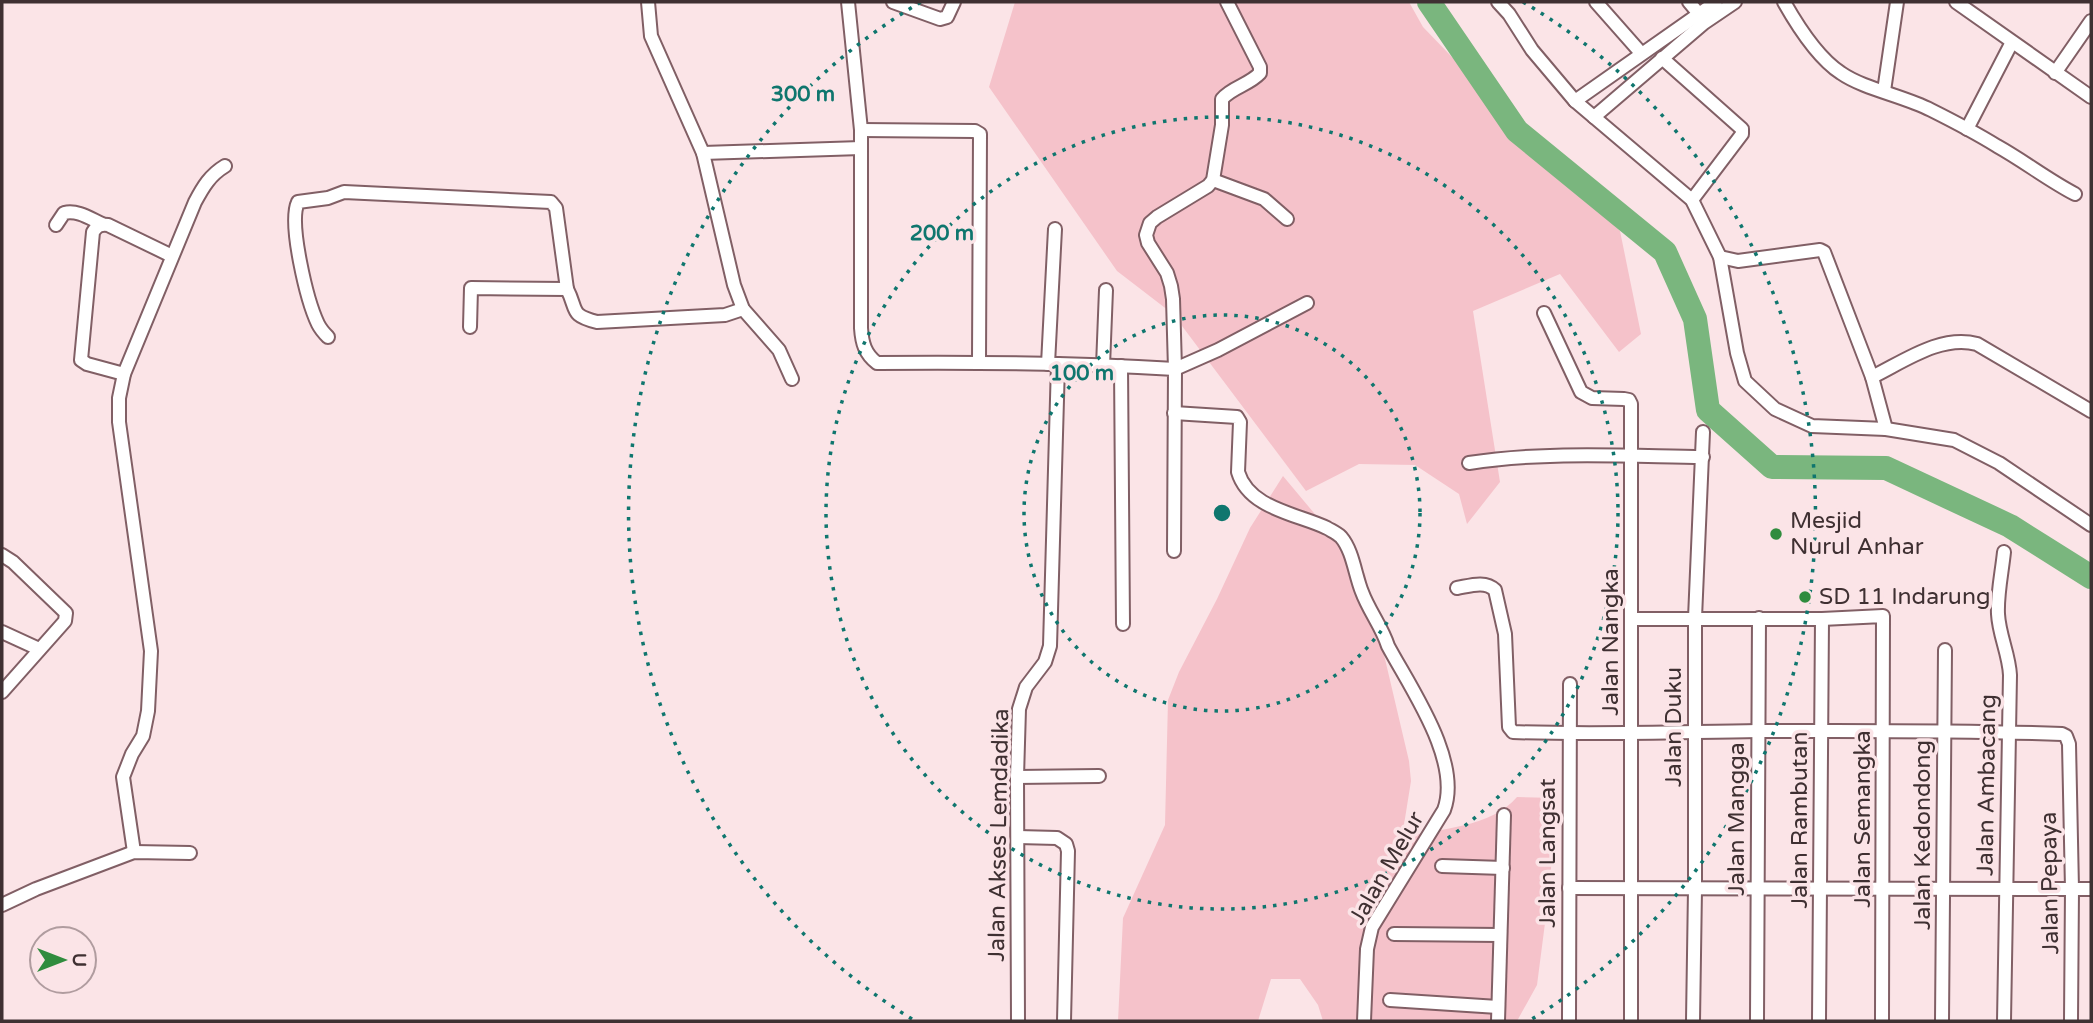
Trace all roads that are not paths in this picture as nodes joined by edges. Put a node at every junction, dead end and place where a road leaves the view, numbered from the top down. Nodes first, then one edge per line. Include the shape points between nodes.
1 (648, 2) edge
2 (848, 2) edge
3 (893, 2) edge
4 (954, 2) edge
5 (1227, 2) edge
6 (1498, 2) edge
7 (1597, 2) edge
8 (1689, 2) edge
9 (1716, 2) edge
10 (1735, 2) edge
11 (1784, 2) edge
12 (1897, 2) edge
13 (1956, 2) edge
14 (1699, 14) junction
15 (2091, 21) edge
16 (2011, 42) junction
17 (1641, 53) junction
18 (1662, 58) junction
19 (2056, 73) junction
20 (1884, 91) junction
21 (2091, 97) edge
22 (1575, 101) junction
23 (1594, 117) junction
24 (860, 130) junction
25 (1967, 130) junction
26 (861, 148) junction
27 (703, 153) junction
28 (225, 166) dead end
29 (1213, 180) junction
30 (2075, 194) dead end
31 (1692, 200) junction
32 (1287, 219) dead end
33 (102, 224) junction
34 (56, 225) dead end
35 (1055, 229) dead end
36 (172, 256) junction
37 (1720, 257) junction
38 (567, 289) junction
39 (1106, 290) dead end
40 (1307, 303) dead end
41 (743, 309) junction
42 (1544, 313) dead end
43 (470, 327) dead end
44 (328, 337) dead end
45 (979, 362) junction
46 (1053, 364) junction
47 (1103, 366) junction
48 (1121, 366) junction
49 (1175, 369) junction
50 (124, 374) junction
51 (1872, 377) junction
52 (792, 379) dead end
53 (2091, 411) edge
54 (1174, 413) junction
55 (1886, 429) junction
56 (1703, 432) dead end
57 (1633, 456) junction
58 (1703, 457) junction
59 (1469, 463) dead end
60 (2091, 524) edge
61 (1174, 551) dead end
62 (2004, 552) dead end
63 (2, 555) edge
64 (1457, 588) dead end
65 (1695, 618) junction
66 (1759, 618) junction
67 (1632, 619) junction
68 (1822, 619) junction
69 (1122, 624) dead end
70 (2, 632) edge
71 (39, 649) junction
72 (1945, 650) dead end
73 (1570, 684) dead end
74 (2, 692) edge
75 (1759, 731) junction
76 (1696, 732) junction
77 (1821, 732) junction
78 (1884, 732) junction
79 (1945, 732) junction
80 (2008, 732) junction
81 (1632, 733) junction
82 (1570, 734) junction
83 (1099, 776) dead end
84 (1017, 777) junction
85 (1504, 815) dead end
86 (1018, 836) junction
87 (134, 852) junction
88 (190, 853) dead end
89 (1442, 866) dead end
90 (1503, 867) junction
91 (1569, 888) junction
92 (1632, 888) junction
93 (1758, 888) junction
94 (1820, 888) junction
95 (1883, 888) junction
96 (1943, 888) junction
97 (1695, 889) junction
98 (2006, 889) junction
99 (2072, 889) junction
100 (2091, 889) edge
101 (2, 905) edge
102 (1394, 934) dead end
103 (1500, 935) junction
104 (1390, 1000) dead end
105 (1498, 1007) junction
106 (1018, 1021) edge
107 (1064, 1021) edge
108 (1364, 1021) edge
109 (1498, 1021) edge
110 (1569, 1021) edge
111 (1632, 1021) edge
112 (1693, 1021) edge
113 (1757, 1021) edge
114 (1819, 1021) edge
115 (1882, 1021) edge
116 (1942, 1021) edge
117 (2004, 1021) edge
118 (2071, 1021) edge

1 - 27 street via 652,36
2 - 24 street
3 - 4 street via 940,19 947,17
5 - 29 street via 1261,70 1255,79 1222,99
6 - 22 street
7 - 17 street
8 - 14 street
9 - 14 street
10 - 18 street
11 - 20 street via 1830,65 1842,75
12 - 20 street
13 - 16 street
14 - 17 street
15 - 19 street
16 - 19 street
16 - 25 street
17 - 22 street
18 - 23 street
18 - 31 street via 1742,129
19 - 21 street
20 - 25 street via 1912,100
22 - 23 street
23 - 31 street
24 - 26 street
24 - 45 street via 980,134
25 - 30 street
26 - 27 street
26 - 45 street via 860,328 865,351 877,363
27 - 41 street
28 - 36 street via 205,184
29 - 32 street via 1264,199
29 - 49 street via 1147,228 1148,243 1171,286
31 - 37 street
33 - 34 street via 73,212 64,213
33 - 36 street
33 - 50 street via 93,232 81,360
35 - 46 street, Jalan Akses Lemdadika
36 - 50 street
37 - 51 street via 1738,261 1824,252
37 - 55 street via 1745,381 1775,409 1812,426
38 - 41 street via 573,308 582,318 597,323 725,315
38 - 43 street via 471,288
38 - 44 street via 556,208 551,202 344,192 298,202 295,209 297,253 318,325
39 - 47 street
40 - 49 street
41 - 52 street via 779,350
42 - 57 street, Jalan Nangka via 1581,392 1592,398 1629,400
45 - 46 street
46 - 47 street
46 - 84 street, Jalan Akses Lemdadika via 1050,646 1045,662 1021,697
47 - 48 street
48 - 49 street
48 - 69 street
49 - 54 street
50 - 87 street via 119,422 151,651 143,736 123,777
51 - 53 street via 1929,349 1966,341
51 - 55 street
54 - 61 street
54 - 108 street, Jalan Melur via 1237,417 1239,477 1255,496 1271,508 1339,534 1388,646 1438,738 1450,782 1448,799 1373,927 1367,949
55 - 60 street via 1954,440 1999,463
56 - 58 street, Jalan Duku
57 - 58 street
57 - 59 street via 1558,455
57 - 67 street, Jalan Nangka
58 - 65 street, Jalan Duku
62 - 80 street, Jalan Ambacang via 1998,612 2009,660
63 - 71 street via 66,613 65,621
64 - 82 street via 1482,584 1495,590 1505,634 1510,730
65 - 66 street
65 - 67 street
65 - 76 street, Jalan Duku
66 - 68 street
66 - 75 street, Jalan Mangga
67 - 81 street, Jalan Nangka
68 - 77 street, Jalan Rambutan
68 - 78 street, Jalan Semangka via 1883,616
70 - 71 street
71 - 74 street
72 - 79 street, Jalan Kedondong
73 - 82 street, Jalan Langsat
75 - 76 street
75 - 77 street
75 - 93 street, Jalan Mangga
76 - 81 street
76 - 97 street, Jalan Duku
77 - 78 street
77 - 94 street, Jalan Rambutan
78 - 79 street
78 - 95 street, Jalan Semangka
79 - 80 street
79 - 96 street, Jalan Kedondong
80 - 98 street, Jalan Ambacang
80 - 99 street, Jalan Pepaya via 2066,736
81 - 82 street
81 - 92 street, Jalan Nangka
82 - 91 street, Jalan Langsat
83 - 84 street
84 - 86 street, Jalan Akses Lemdadika
85 - 90 street
86 - 106 street, Jalan Akses Lemdadika
86 - 107 street via 1057,838 1068,851
87 - 88 street
87 - 101 street
89 - 90 street
90 - 103 street
91 - 92 street
91 - 110 street, Jalan Langsat
92 - 97 street
92 - 111 street, Jalan Nangka
93 - 94 street
93 - 97 street
93 - 113 street, Jalan Mangga
94 - 95 street
94 - 114 street, Jalan Rambutan
95 - 96 street
95 - 115 street, Jalan Semangka
96 - 98 street
96 - 116 street, Jalan Kedondong
97 - 112 street, Jalan Duku
98 - 99 street
98 - 117 street, Jalan Ambacang
99 - 100 street
99 - 118 street, Jalan Pepaya
102 - 103 street
103 - 105 street
104 - 105 street
105 - 109 street

